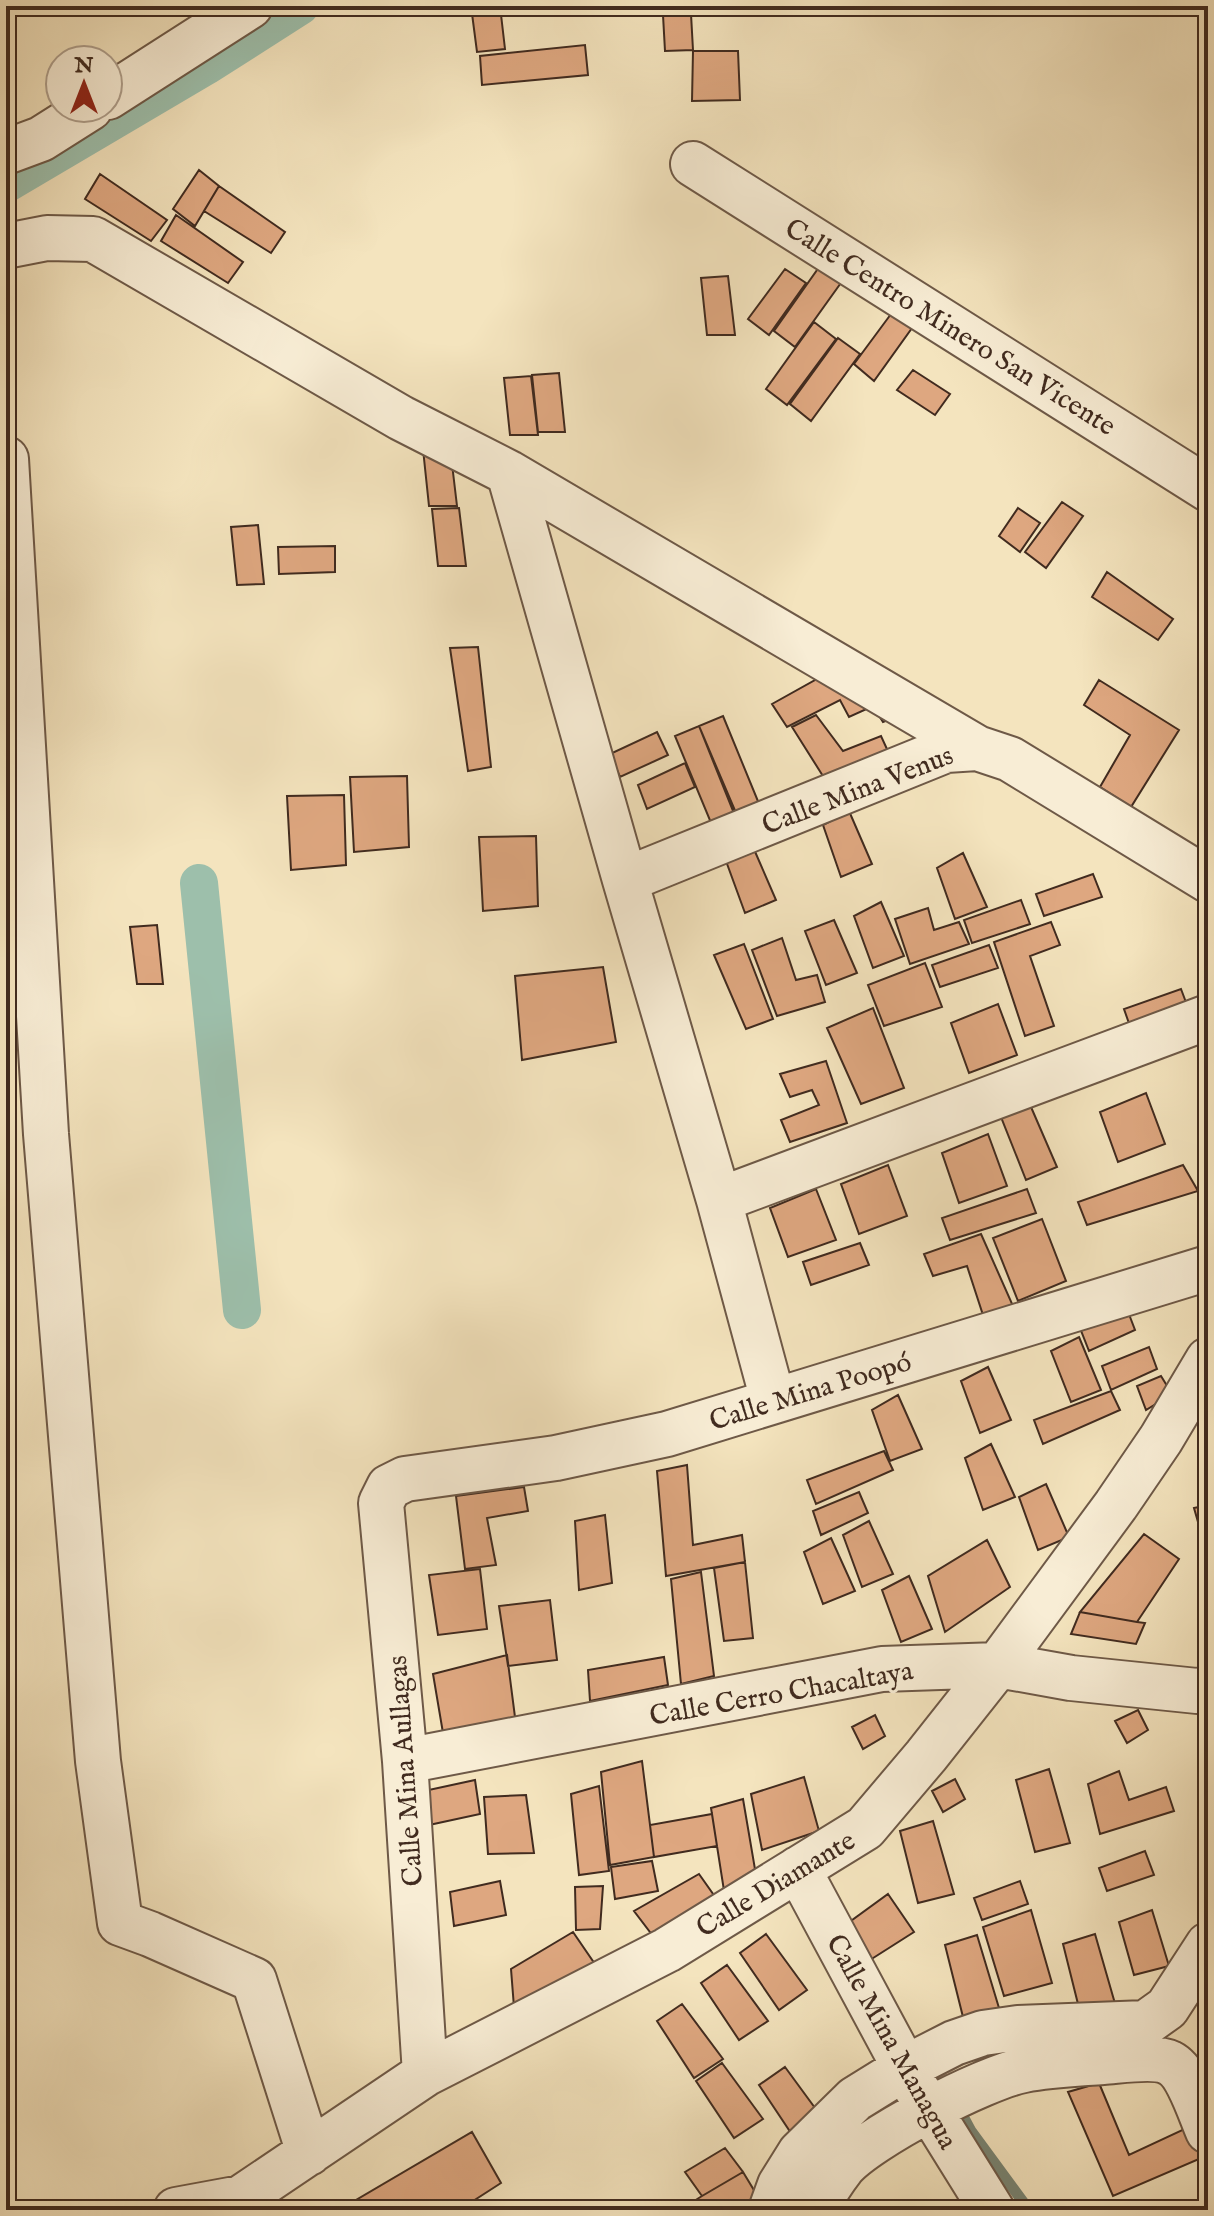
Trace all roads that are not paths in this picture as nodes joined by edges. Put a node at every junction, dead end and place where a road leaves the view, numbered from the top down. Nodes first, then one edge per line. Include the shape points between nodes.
1 (199, 6) edge
2 (250, 6) edge
3 (183, 49) junction
4 (124, 87) edge
5 (65, 124) edge
6 (6, 152) edge
7 (693, 164) dead end
8 (6, 246) edge
9 (6, 459) edge
10 (509, 473) junction
11 (1208, 489) edge
12 (977, 748) junction
13 (625, 880) junction
14 (1208, 880) edge
15 (1208, 1017) edge
16 (719, 1200) junction
17 (1208, 1268) edge
18 (1208, 1360) edge
19 (773, 1400) junction
20 (405, 1479) joint
21 (998, 1665) junction
22 (1208, 1690) edge
23 (405, 1761) junction
24 (798, 1869) junction
25 (1208, 1945) edge
26 (905, 2068) junction
27 (425, 2074) junction
28 (929, 2109) junction
29 (1208, 2131) edge
30 (309, 2153) junction
31 (176, 2210) edge
32 (771, 2210) edge
33 (816, 2210) edge
34 (992, 2210) edge

1 - 3 street
2 - 3 street
3 - 4 street
5 - 6 street
7 - 11 street, Calle Centro Minero San Vicente
8 - 10 street via 47,238 93,239 401,418
9 - 30 street via 47,1150 98,1761 120,1923 254,1980
10 - 12 street
10 - 13 street
12 - 13 street, Calle Mina Venus via 946,750
12 - 14 street, Calle Mina Venus via 1010,759
13 - 16 street
15 - 16 street
16 - 19 street
17 - 19 street, Calle Mina Poopó
18 - 21 street, Calle Diamante via 1116,1505
19 - 20 street, Calle Mina Poopó via 667,1434 556,1458
20 - 23 street, Calle Mina Aullagas via 389,1487 381,1503
21 - 22 street, Calle Cerro Chacaltaya via 1071,1678
21 - 23 street, Calle Cerro Chacaltaya via 882,1669
21 - 24 street, Calle Diamante via 865,1828
23 - 27 street, Calle Mina Aullagas
24 - 26 street, Calle Mina Managua
24 - 27 street, Calle Diamante via 667,1950
25 - 26 street via 1167,2008 1146,2023 983,2033
26 - 28 street, Calle Mina Managua
26 - 32 street via 855,2099 800,2153
27 - 30 street, Calle Diamante
28 - 29 street via 1021,2070 1146,2058 1170,2062 1184,2077
28 - 33 street via 843,2166
28 - 34 street, Calle Mina Managua
30 - 31 street, Calle Diamante via 241,2198

